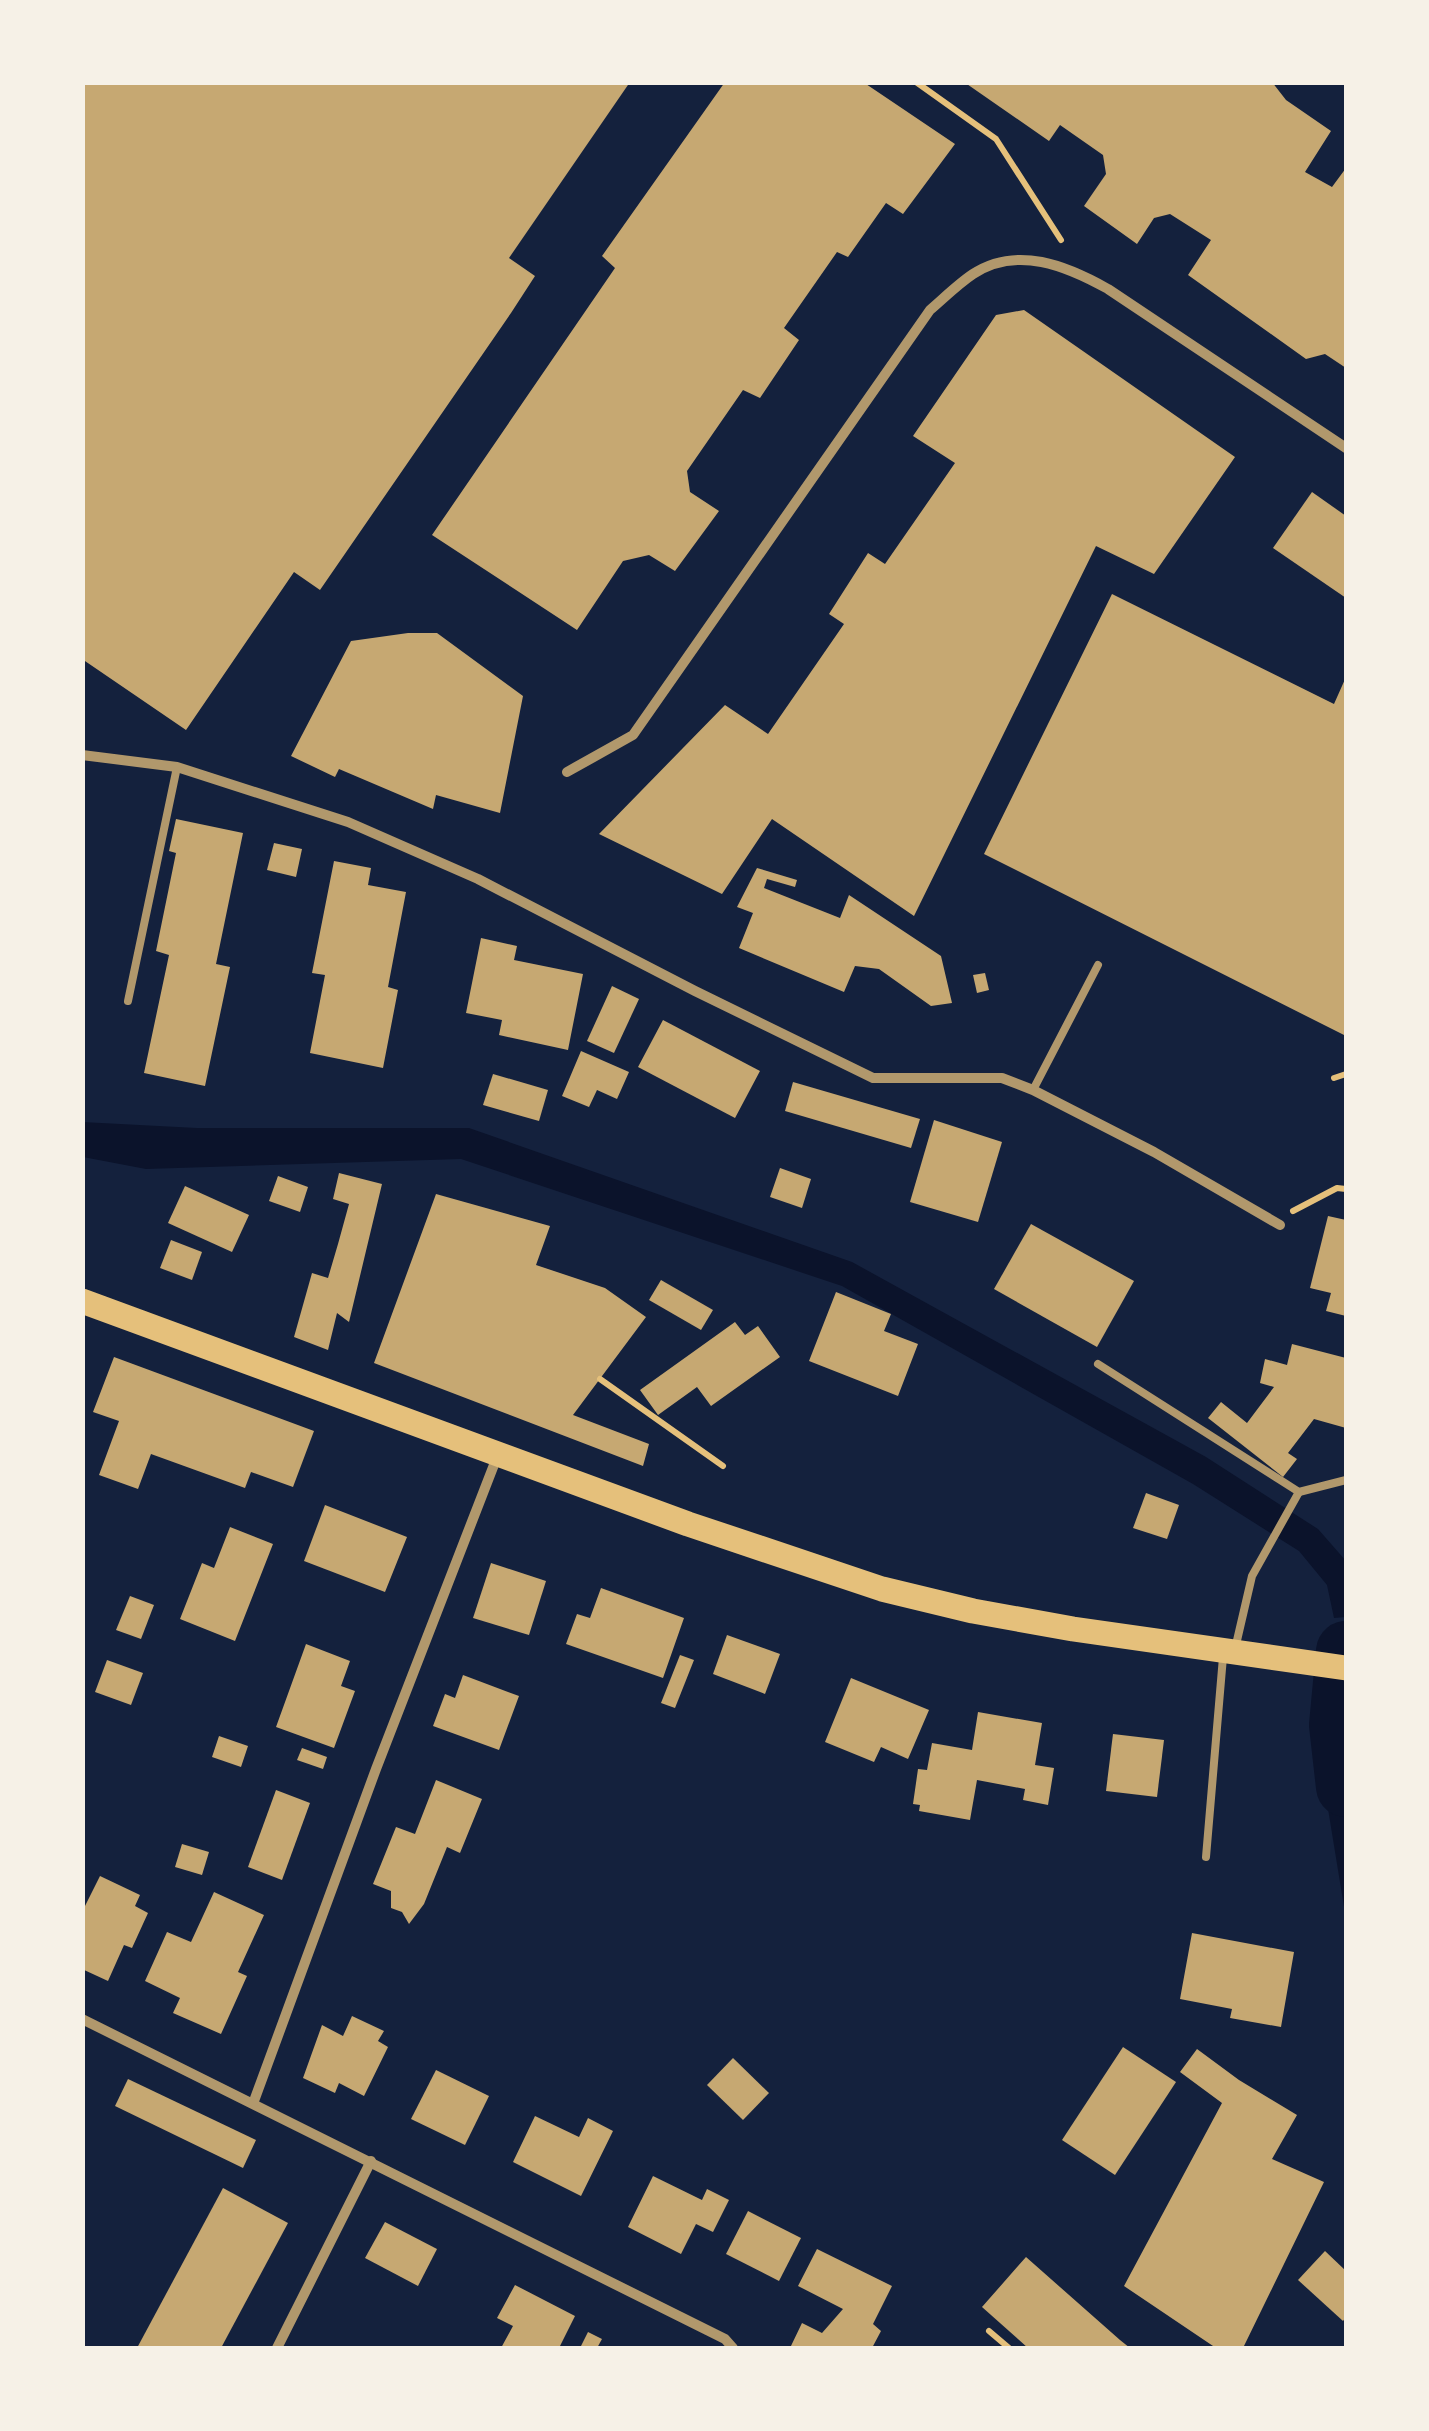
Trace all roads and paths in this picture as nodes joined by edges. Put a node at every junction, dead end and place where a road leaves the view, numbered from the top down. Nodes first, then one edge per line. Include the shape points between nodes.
1 (916, 82) edge
2 (1061, 240) dead end
3 (1346, 448) edge
4 (82, 754) edge
5 (178, 767) junction
6 (567, 772) dead end
7 (1098, 965) dead end
8 (128, 1001) dead end
9 (1346, 1074) edge
10 (1334, 1078) dead end
11 (1033, 1090) junction
12 (1346, 1189) edge
13 (1277, 1223) joint
14 (82, 1302) edge
15 (1098, 1364) dead end
16 (600, 1379) dead end
17 (498, 1454) junction
18 (722, 1466) dead end
19 (1346, 1480) edge
20 (1299, 1492) junction
21 (1229, 1651) junction
22 (1346, 1658) edge
23 (1316, 1663) junction
24 (1346, 1668) edge
25 (1206, 1857) dead end
26 (82, 2019) edge
27 (254, 2102) junction
28 (371, 2161) junction
29 (989, 2331) dead end
30 (277, 2348) edge
31 (733, 2348) edge
32 (1009, 2348) edge

1 - 2 path via 996,139
3 - 6 street via 1068,267 1018,259 975,272 930,310 633,735
4 - 5 street
5 - 8 lane
5 - 11 street via 348,822 478,879 874,1078 1002,1078
7 - 11 lane
9 - 10 path
11 - 13 street
12 - 13 path
14 - 17 main road
15 - 20 lane
16 - 18 path
17 - 21 main road via 882,1589 974,1611
17 - 27 street
19 - 20 lane
20 - 21 lane via 1252,1576
21 - 23 main road
21 - 25 lane
22 - 23 main road
23 - 24 main road
26 - 27 street
27 - 28 street
28 - 30 street
28 - 31 street
29 - 32 path

